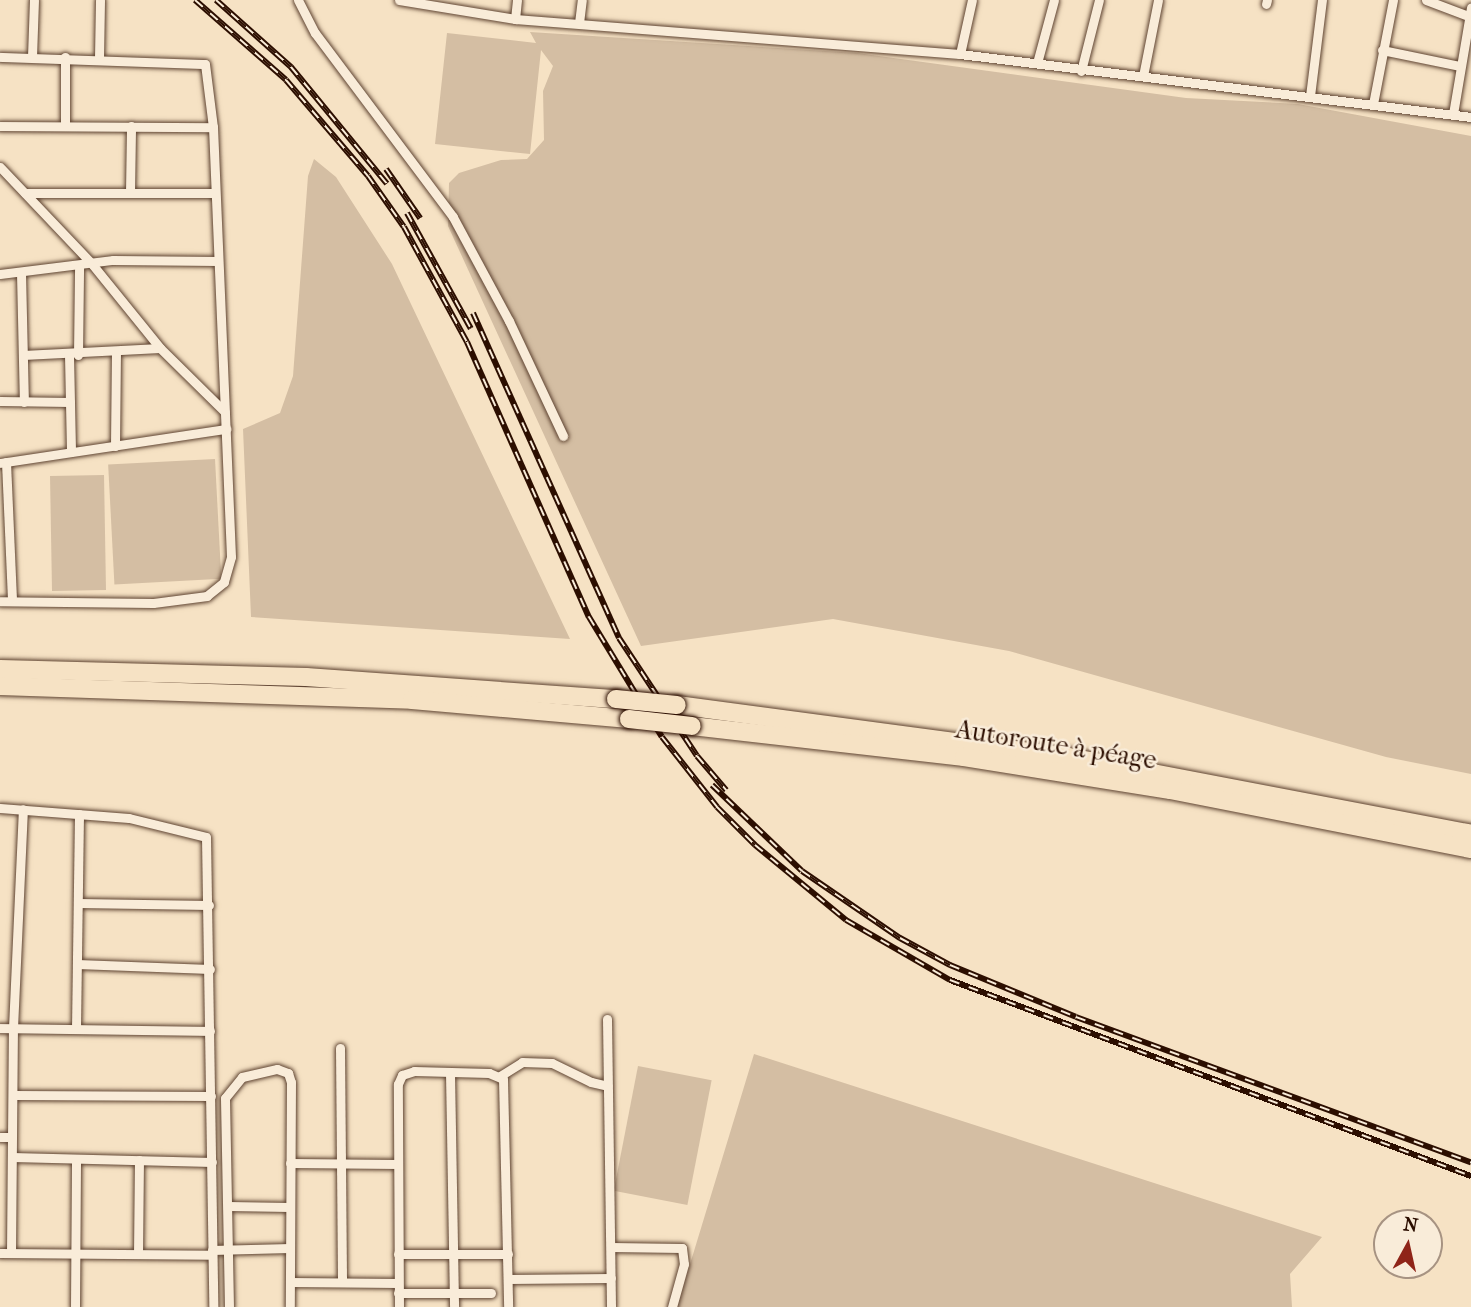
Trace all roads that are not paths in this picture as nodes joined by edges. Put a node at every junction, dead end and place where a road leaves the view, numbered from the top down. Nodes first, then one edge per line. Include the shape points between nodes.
1 (34, 0) edge
2 (100, 0) edge
3 (298, 0) edge
4 (399, 0) edge
5 (517, 0) edge
6 (582, 0) edge
7 (972, 0) edge
8 (1054, 0) edge
9 (1099, 0) edge
10 (1158, 0) edge
11 (1322, 0) edge
12 (1393, 0) edge
13 (1426, 0) edge
14 (440, 4) edge
15 (1470, 14) edge
16 (515, 19) junction
17 (579, 23) junction
18 (1382, 50) junction
19 (960, 54) junction
20 (0, 57) edge
21 (32, 57) junction
22 (65, 57) junction
23 (99, 58) junction
24 (1037, 63) junction
25 (1461, 66) junction
26 (1081, 71) junction
27 (1143, 76) junction
28 (1310, 96) junction
29 (1373, 104) junction
30 (1453, 114) junction
31 (1471, 117) edge
32 (0, 126) edge
33 (65, 126) junction
34 (131, 126) junction
35 (212, 127) junction
36 (0, 167) edge
37 (25, 193) junction
38 (130, 193) junction
39 (215, 193) junction
40 (218, 261) junction
41 (92, 264) junction
42 (79, 267) junction
43 (21, 273) junction
44 (0, 274) edge
45 (160, 348) junction
46 (116, 354) junction
47 (23, 355) junction
48 (74, 355) junction
49 (0, 401) edge
50 (24, 401) junction
51 (70, 402) junction
52 (225, 412) junction
53 (226, 429) junction
54 (563, 436) dead end
55 (115, 446) junction
56 (71, 452) junction
57 (3, 463) edge
58 (12, 599) junction
59 (0, 601) edge
60 (0, 669) edge
61 (0, 686) edge
62 (0, 808) edge
63 (23, 809) junction
64 (79, 814) junction
65 (1471, 834) edge
66 (1471, 849) edge
67 (78, 903) junction
68 (209, 905) junction
69 (77, 964) junction
70 (210, 968) junction
71 (607, 1019) dead end
72 (0, 1028) edge
73 (13, 1028) junction
74 (76, 1030) junction
75 (210, 1031) junction
76 (340, 1048) dead end
77 (450, 1073) junction
78 (499, 1076) junction
79 (608, 1086) junction
80 (13, 1095) junction
81 (211, 1096) junction
82 (0, 1137) edge
83 (12, 1137) junction
84 (12, 1157) junction
85 (76, 1159) junction
86 (139, 1160) junction
87 (212, 1161) junction
88 (290, 1163) junction
89 (341, 1164) junction
90 (398, 1164) junction
91 (228, 1206) junction
92 (289, 1208) junction
93 (611, 1247) junction
94 (290, 1248) junction
95 (229, 1250) junction
96 (454, 1252) junction
97 (0, 1253) edge
98 (11, 1253) junction
99 (212, 1253) junction
100 (76, 1254) junction
101 (138, 1254) junction
102 (398, 1254) junction
103 (508, 1254) junction
104 (611, 1278) junction
105 (508, 1279) junction
106 (290, 1282) junction
107 (342, 1282) junction
108 (398, 1288) junction
109 (491, 1293) dead end
110 (454, 1294) junction
111 (75, 1307) edge
112 (213, 1307) edge
113 (229, 1307) edge
114 (290, 1307) edge
115 (398, 1307) edge
116 (454, 1307) edge
117 (508, 1307) edge
118 (611, 1307) edge
119 (672, 1307) edge

1 - 21 street
2 - 23 street
3 - 54 street via 314,33 453,217
4 - 14 street
5 - 16 street
6 - 17 street
7 - 19 street
8 - 24 street
9 - 26 street
10 - 27 street
11 - 28 street
12 - 18 street
13 - 15 street
14 - 16 street
15 - 25 street
16 - 17 street
17 - 19 street
18 - 25 street
18 - 29 street
19 - 24 street
20 - 21 street
21 - 22 street
22 - 23 street
22 - 33 street
23 - 35 street via 205,64
24 - 26 street
25 - 30 street
26 - 27 street
27 - 28 street
28 - 29 street
29 - 30 street
30 - 31 street
32 - 33 street
33 - 34 street
34 - 35 street
34 - 38 street
35 - 39 street
36 - 37 street
37 - 38 street
37 - 41 street
38 - 39 street
39 - 40 street
40 - 41 street
40 - 52 street
41 - 42 street
41 - 45 street
42 - 43 street
42 - 48 street
43 - 44 street
43 - 47 street
45 - 46 street
45 - 52 street
46 - 48 street
46 - 55 street
47 - 48 street
47 - 50 street
48 - 51 street
49 - 50 street
50 - 51 street
51 - 56 street
52 - 53 street
53 - 55 street
53 - 58 street via 231,558 229,571 215,593 153,603
55 - 56 street
56 - 57 street
57 - 58 street
58 - 59 street
60 - 65 highway, bridge via 306,677 677,705 1095,761
61 - 66 highway, Autoroute à péage, bridge via 412,700 629,719 977,759 1170,790
62 - 63 street
63 - 64 street
63 - 73 street
64 - 67 street
64 - 68 street via 160,823 206,837
67 - 68 street
67 - 69 street
68 - 70 street
69 - 70 street
69 - 74 street
70 - 75 street
71 - 79 street
72 - 73 street
73 - 74 street
73 - 80 street
74 - 75 street
75 - 81 street
76 - 89 street
77 - 78 street
77 - 90 street via 414,1071 399,1078
77 - 96 street
78 - 79 street via 522,1062 552,1063
78 - 103 street via 505,1084
79 - 93 street
80 - 81 street
80 - 83 street
81 - 87 street
82 - 83 street
83 - 84 street
84 - 85 street
84 - 98 street
85 - 86 street
85 - 100 street
86 - 87 street
86 - 101 street
87 - 99 street
88 - 89 street
88 - 91 street via 290,1077 277,1069 250,1073 232,1085 226,1098
88 - 92 street
89 - 90 street
89 - 107 street
90 - 102 street
91 - 92 street
91 - 95 street
92 - 94 street
93 - 104 street
93 - 119 street via 678,1247 685,1251
94 - 95 street
94 - 106 street
95 - 99 street
95 - 113 street
96 - 102 street
96 - 103 street
96 - 110 street
97 - 98 street
98 - 100 street
99 - 101 street
99 - 112 street
100 - 101 street
100 - 111 street
102 - 108 street
103 - 105 street
104 - 105 street
104 - 118 street
105 - 117 street
106 - 107 street
106 - 114 street
107 - 108 street
108 - 110 street
108 - 115 street
109 - 110 street
110 - 116 street

